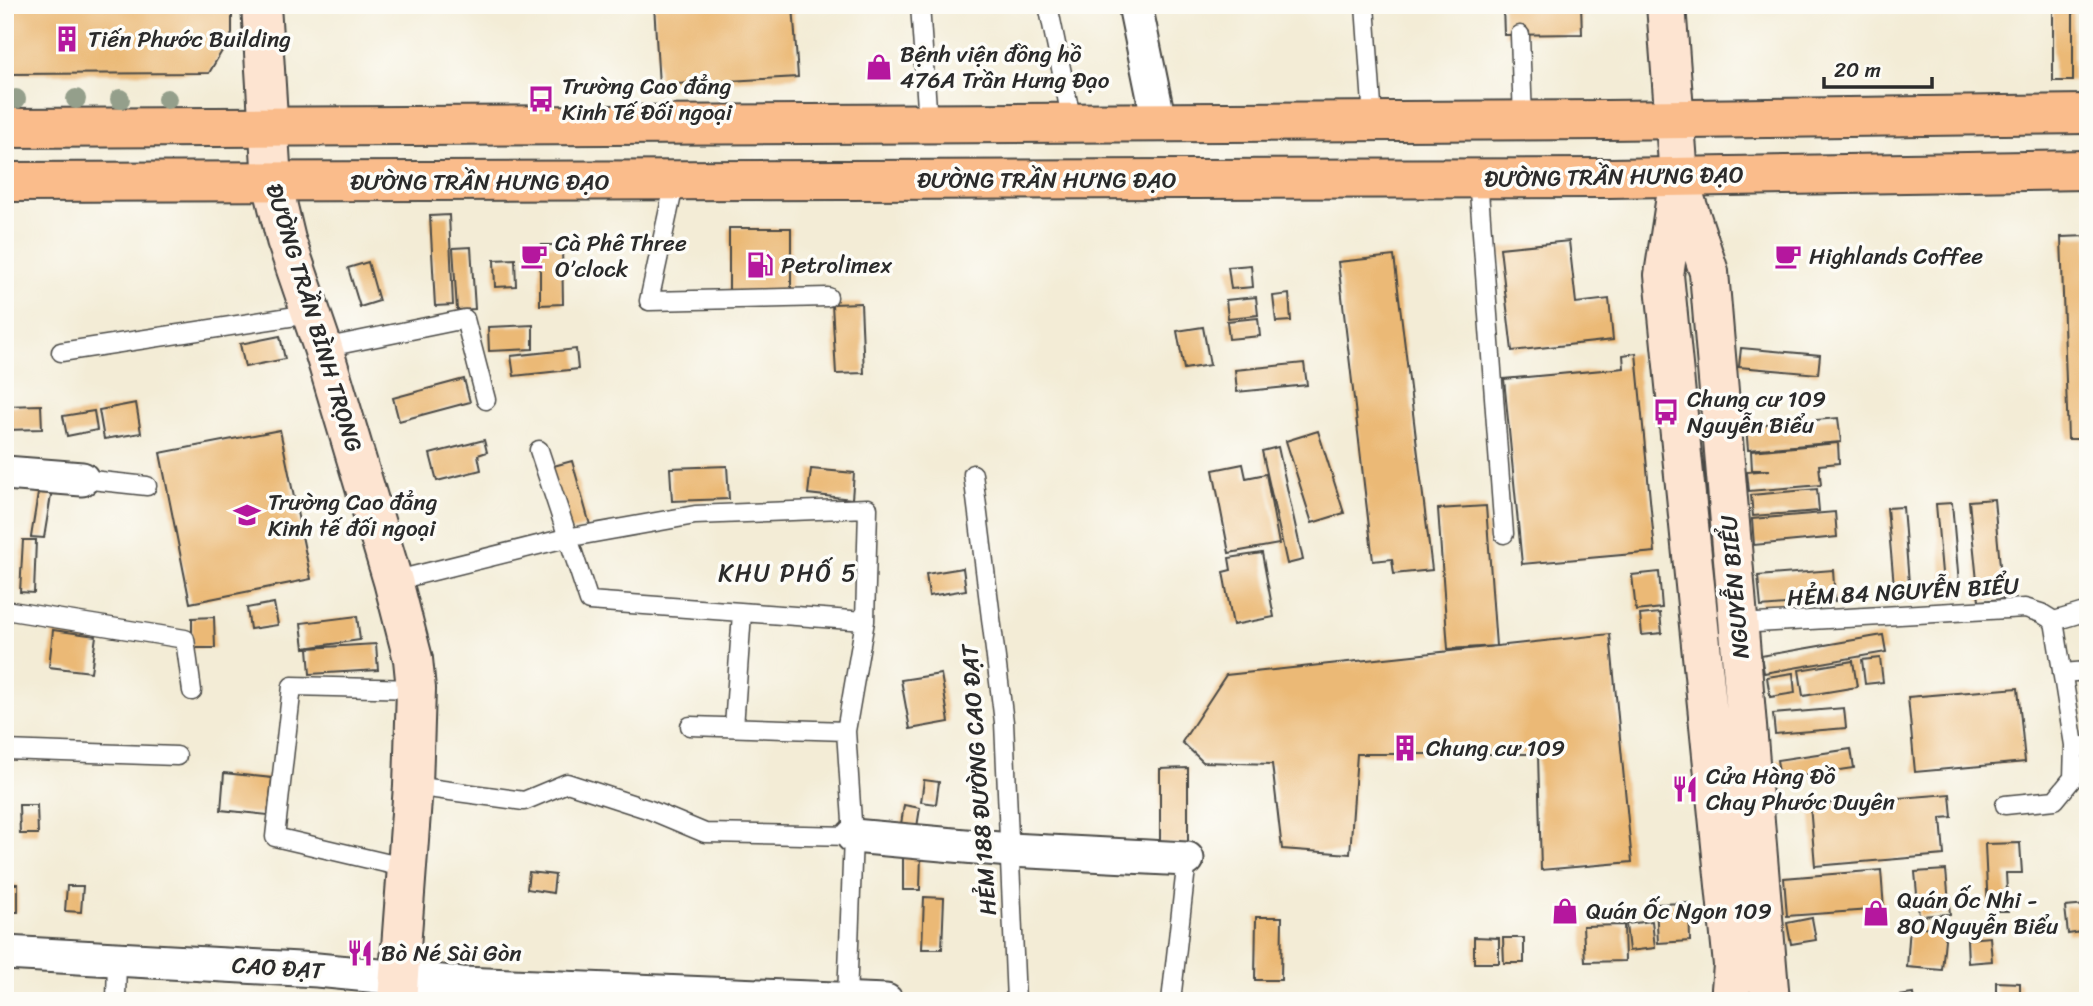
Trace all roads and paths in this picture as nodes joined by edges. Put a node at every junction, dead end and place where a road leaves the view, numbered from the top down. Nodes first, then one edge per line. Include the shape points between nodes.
1 (261, 5) edge
2 (920, 5) edge
3 (1048, 5) edge
4 (1135, 5) edge
5 (1365, 5) edge
6 (1666, 5) edge
7 (1520, 35) dead end
8 (2088, 114) edge
9 (1676, 119) junction
10 (1373, 120) junction
11 (1523, 120) junction
12 (1072, 122) junction
13 (1159, 122) junction
14 (928, 123) junction
15 (671, 124) junction
16 (266, 127) junction
17 (5, 128) edge
18 (2088, 170) edge
19 (1679, 177) junction
20 (1478, 178) junction
21 (675, 181) junction
22 (5, 182) edge
23 (272, 182) junction
24 (828, 297) dead end
25 (316, 331) junction
26 (61, 352) dead end
27 (486, 400) dead end
28 (539, 450) dead end
29 (5, 473) edge
30 (973, 474) dead end
31 (82, 480) joint
32 (147, 486) dead end
33 (1504, 534) dead end
34 (566, 538) junction
35 (393, 581) junction
36 (5, 610) edge
37 (2088, 611) edge
38 (741, 613) junction
39 (865, 621) junction
40 (2054, 621) junction
41 (1738, 624) junction
42 (2088, 671) edge
43 (2062, 673) junction
44 (416, 689) junction
45 (192, 691) dead end
46 (690, 726) dead end
47 (734, 727) junction
48 (846, 731) junction
49 (2081, 746) edge
50 (5, 750) edge
51 (177, 756) dead end
52 (413, 786) junction
53 (2005, 805) dead end
54 (853, 836) junction
55 (1010, 850) junction
56 (1187, 859) joint
57 (407, 868) junction
58 (5, 953) edge
59 (117, 958) junction
60 (398, 989) edge
61 (630, 996) edge
62 (801, 999) edge
63 (846, 999) edge
64 (116, 1001) edge
65 (886, 1001) edge
66 (1016, 1001) edge
67 (1171, 1001) edge
68 (1730, 1001) edge
69 (1770, 1001) edge

1 - 16 main road, ĐƯỜNG TRẦN BÌNH TRỌNG
2 - 14 lane
3 - 12 lane
4 - 13 street
5 - 10 lane
6 - 9 main road, NGUYỄN BIỂU
7 - 11 lane
8 - 9 main road
9 - 11 main road
9 - 19 main road, NGUYỄN BIỂU
10 - 11 main road
10 - 13 main road
12 - 13 main road
12 - 14 main road
14 - 15 main road
15 - 16 main road
15 - 21 main road
16 - 17 main road
16 - 23 main road, ĐƯỜNG TRẦN BÌNH TRỌNG
18 - 19 main road, ĐƯỜNG TRẦN HƯNG ĐẠO
19 - 20 main road, ĐƯỜNG TRẦN HƯNG ĐẠO
19 - 41 main road, NGUYỄN BIỂU via 1709,272
19 - 68 main road, NGUYỄN BIỂU via 1664,275 1732,951
20 - 21 main road, ĐƯỜNG TRẦN HƯNG ĐẠO
20 - 33 lane
21 - 23 main road, ĐƯỜNG TRẦN HƯNG ĐẠO
21 - 24 lane via 649,301
22 - 23 main road, ĐƯỜNG TRẦN HƯNG ĐẠO
23 - 25 main road, ĐƯỜNG TRẦN BÌNH TRỌNG
25 - 26 lane
25 - 27 lane via 465,319
25 - 35 main road, ĐƯỜNG TRẦN BÌNH TRỌNG
28 - 34 lane
29 - 31 street
30 - 55 lane, HẺM 188 ĐƯỜNG CAO ĐẠT via 1004,722
31 - 32 lane
34 - 35 lane
34 - 38 lane via 589,601
34 - 39 lane via 695,515 868,508
35 - 44 main road, ĐƯỜNG TRẦN BÌNH TRỌNG
36 - 45 lane via 185,639
37 - 40 lane
38 - 39 lane
38 - 47 lane
39 - 48 lane
40 - 41 lane, HẺM 84 NGUYỄN BIỂU via 2025,608
40 - 43 lane
41 - 69 main road, NGUYỄN BIỂU
42 - 43 lane
43 - 49 lane
44 - 52 main road, ĐƯỜNG TRẦN BÌNH TRỌNG
44 - 57 lane via 292,686 275,837
46 - 47 lane
47 - 48 lane
48 - 54 lane
49 - 53 lane via 2073,778 2055,800
50 - 51 lane
52 - 54 lane via 524,801 567,783 705,833
52 - 57 main road, ĐƯỜNG TRẦN BÌNH TRỌNG
54 - 55 street
54 - 63 lane
55 - 56 street
55 - 66 lane, HẺM 188 ĐƯỜNG CAO ĐẠT
56 - 67 lane
57 - 60 main road, ĐƯỜNG TRẦN BÌNH TRỌNG
58 - 59 street, CAO ĐẠT
59 - 60 street, CAO ĐẠT via 317,970
59 - 64 lane
60 - 61 street, CAO ĐẠT
61 - 62 street, CAO ĐẠT
62 - 63 street, CAO ĐẠT
63 - 65 street, CAO ĐẠT

